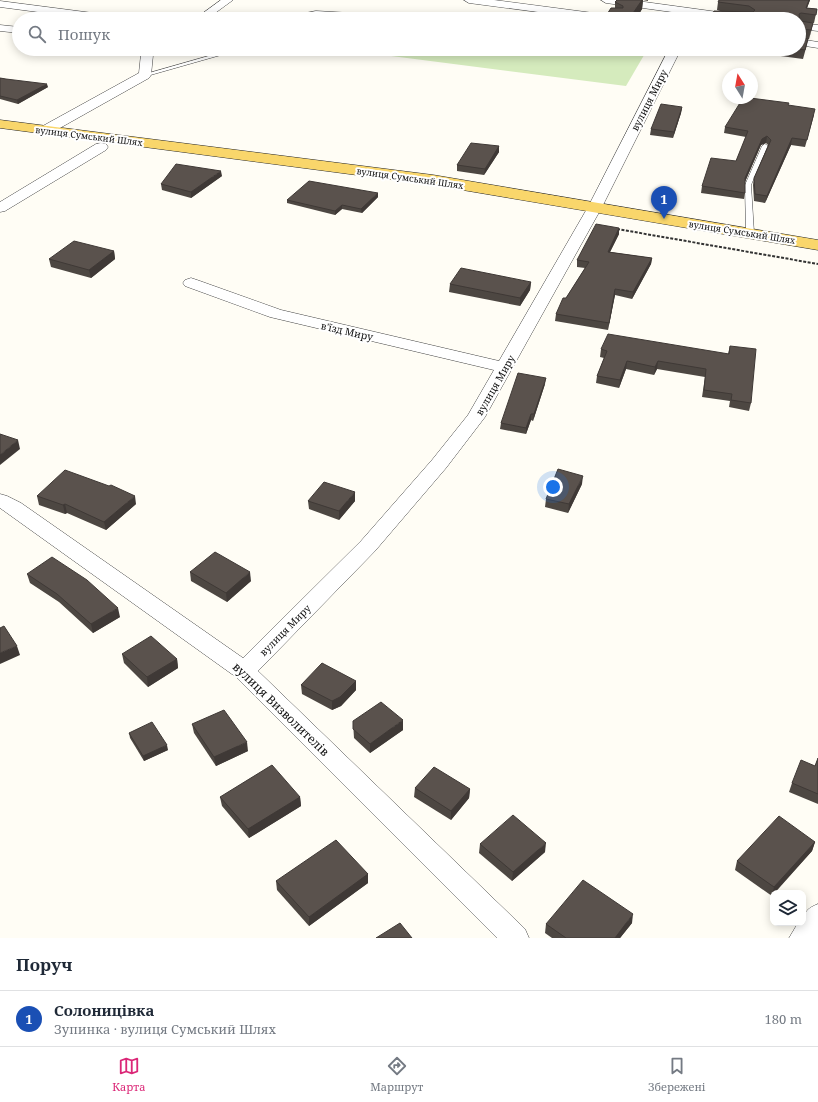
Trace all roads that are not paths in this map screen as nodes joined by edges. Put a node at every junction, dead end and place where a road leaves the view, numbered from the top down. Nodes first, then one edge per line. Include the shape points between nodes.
1 (228, 0) edge
2 (469, 0) edge
3 (606, 0) edge
4 (0, 4) edge
5 (62, 12) edge
6 (210, 12) edge
7 (562, 12) edge
8 (671, 12) edge
9 (806, 27) edge
10 (0, 28) edge
11 (818, 28) edge
12 (12, 29) edge
13 (806, 43) edge
14 (818, 45) edge
15 (149, 56) edge
16 (214, 56) edge
17 (672, 56) edge
18 (145, 75) junction
19 (0, 124) edge
20 (46, 130) junction
21 (765, 146) edge
22 (101, 147) dead end
23 (596, 207) junction
24 (0, 208) edge
25 (750, 233) junction
26 (818, 245) edge
27 (191, 284) dead end
28 (505, 368) junction
29 (0, 500) edge
30 (244, 671) junction
31 (818, 916) edge
32 (515, 938) edge
33 (803, 938) edge

1 - 6 street
2 - 7 street
3 - 8 street
4 - 5 street
9 - 11 street
10 - 12 street
13 - 14 street
15 - 18 street
16 - 18 lane
17 - 23 street, вулиця Миру
18 - 20 street
19 - 20 main road, вулиця Сумський Шлях
20 - 23 main road, вулиця Сумський Шлях via 433,180
21 - 25 lane via 748,185
22 - 24 street
23 - 25 main road, вулиця Сумський Шлях
23 - 28 street, вулиця Миру
25 - 26 main road, вулиця Сумський Шлях
27 - 28 street, в'їзд Миру via 276,314
28 - 30 street, вулиця Миру via 476,417 439,464 368,546
29 - 30 street, вулиця Визволителів
30 - 32 street, вулиця Визволителів
31 - 33 street

